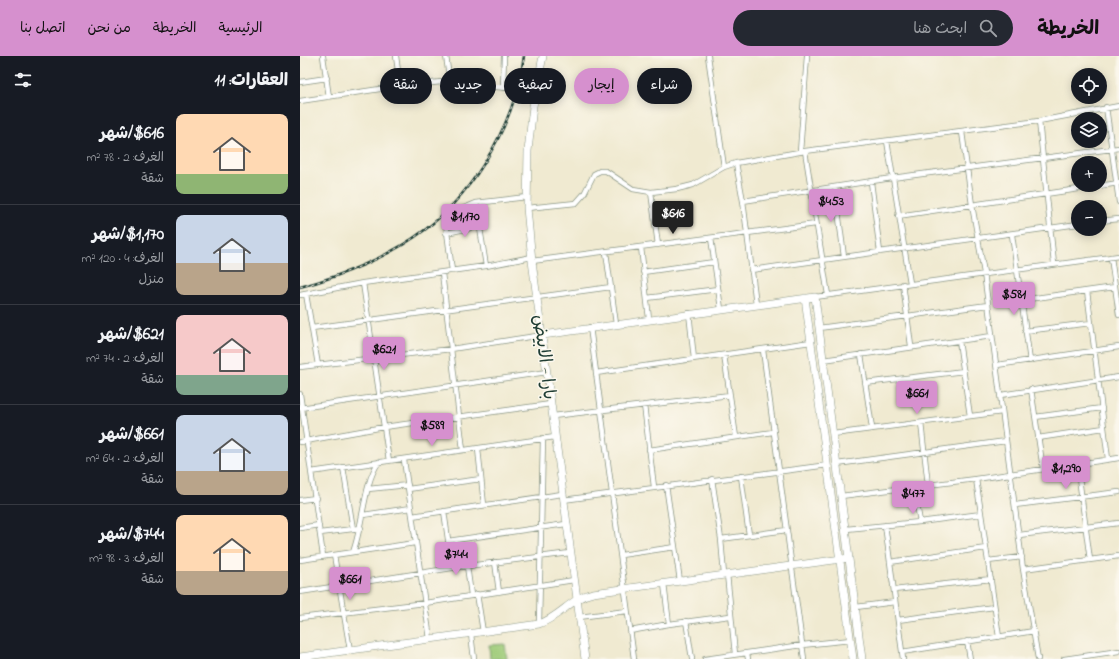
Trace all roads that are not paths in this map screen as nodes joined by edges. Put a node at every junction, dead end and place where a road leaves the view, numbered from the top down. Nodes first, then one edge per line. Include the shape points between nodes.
1 (323, 56) edge
2 (396, 56) edge
3 (446, 56) edge
4 (504, 56) edge
5 (543, 56) edge
6 (708, 56) edge
7 (807, 56) edge
8 (398, 68) edge
9 (448, 68) edge
10 (541, 68) edge
11 (326, 78) junction
12 (300, 82) edge
13 (496, 87) edge
14 (503, 88) joint
15 (380, 89) edge
16 (330, 97) junction
17 (300, 101) edge
18 (534, 104) edge
19 (1119, 106) edge
20 (1106, 107) junction
21 (1039, 121) junction
22 (962, 132) junction
23 (887, 141) junction
24 (1119, 148) edge
25 (1111, 149) junction
26 (802, 152) junction
27 (1042, 159) junction
28 (736, 163) junction
29 (724, 167) junction
30 (967, 169) junction
31 (892, 178) junction
32 (871, 182) junction
33 (1118, 183) edge
34 (835, 187) junction
35 (812, 190) junction
36 (651, 192) junction
37 (1047, 194) junction
38 (527, 197) junction
39 (743, 201) junction
40 (1119, 202) edge
41 (476, 203) junction
42 (972, 205) junction
43 (527, 208) junction
44 (898, 216) junction
45 (1119, 219) edge
46 (1107, 221) edge
47 (816, 224) junction
48 (1071, 225) edge
49 (480, 226) junction
50 (1049, 228) junction
51 (446, 232) junction
52 (748, 233) junction
53 (1012, 235) junction
54 (711, 238) junction
55 (978, 240) junction
56 (658, 245) junction
57 (641, 247) junction
58 (904, 249) junction
59 (606, 252) junction
60 (880, 252) junction
61 (1119, 256) edge
62 (844, 257) junction
63 (1110, 257) junction
64 (532, 259) junction
65 (822, 260) junction
66 (714, 262) junction
67 (1054, 264) junction
68 (486, 266) junction
69 (1016, 269) junction
70 (752, 270) junction
71 (452, 271) junction
72 (643, 272) junction
73 (442, 273) junction
74 (984, 273) junction
75 (363, 283) junction
76 (910, 283) junction
77 (903, 284) junction
78 (611, 287) junction
79 (1115, 287) junction
80 (718, 289) junction
81 (1087, 291) junction
82 (306, 294) junction
83 (300, 295) edge
84 (828, 295) junction
85 (815, 296) junction
86 (538, 297) junction
87 (647, 298) junction
88 (805, 298) junction
89 (1021, 300) junction
90 (756, 304) junction
91 (988, 305) junction
92 (446, 309) junction
93 (721, 309) junction
94 (689, 313) junction
95 (1119, 315) edge
96 (907, 317) junction
97 (649, 319) junction
98 (368, 320) junction
99 (1091, 323) junction
100 (616, 324) junction
101 (590, 327) junction
102 (312, 328) junction
103 (819, 328) junction
104 (1025, 331) junction
105 (543, 335) junction
106 (992, 336) junction
107 (959, 341) junction
108 (811, 342) junction
109 (911, 346) junction
110 (1119, 347) edge
111 (451, 349) junction
112 (762, 350) junction
113 (1094, 350) junction
114 (861, 354) junction
115 (724, 355) junction
116 (374, 358) junction
117 (694, 359) junction
118 (823, 360) junction
119 (1030, 361) junction
120 (318, 365) junction
121 (997, 365) junction
122 (300, 367) edge
123 (964, 371) junction
124 (547, 372) junction
125 (596, 373) junction
126 (1119, 377) edge
127 (1098, 380) junction
128 (865, 383) junction
129 (455, 386) junction
130 (1031, 389) junction
131 (300, 394) edge
132 (730, 395) junction
133 (1001, 395) junction
134 (380, 397) junction
135 (551, 404) junction
136 (644, 405) junction
137 (301, 408) edge
138 (1102, 408) junction
139 (602, 410) junction
140 (1002, 412) junction
141 (553, 416) junction
142 (970, 416) junction
143 (459, 417) junction
144 (1036, 417) junction
145 (921, 423) junction
146 (384, 427) junction
147 (872, 428) junction
148 (1104, 428) junction
149 (772, 432) junction
150 (833, 434) junction
151 (555, 437) junction
152 (543, 438) junction
153 (736, 438) junction
154 (1038, 438) junction
155 (307, 441) junction
156 (1006, 441) junction
157 (300, 442) edge
158 (478, 449) junction
159 (463, 450) junction
160 (649, 450) junction
161 (924, 453) junction
162 (1119, 458) edge
163 (1108, 459) junction
164 (404, 460) junction
165 (388, 461) junction
166 (379, 462) junction
167 (1077, 463) junction
168 (837, 464) junction
169 (828, 465) junction
170 (343, 467) junction
171 (1043, 469) junction
172 (778, 471) junction
173 (312, 472) junction
174 (1010, 474) junction
175 (741, 476) junction
176 (481, 479) junction
177 (712, 479) junction
178 (976, 479) junction
179 (666, 485) junction
180 (928, 485) junction
181 (408, 487) junction
182 (654, 487) junction
183 (914, 487) junction
184 (368, 489) junction
185 (1119, 492) edge
186 (611, 493) junction
187 (841, 496) junction
188 (541, 497) junction
189 (563, 497) junction
190 (1081, 497) junction
191 (316, 498) junction
192 (300, 500) edge
193 (484, 505) junction
194 (1015, 505) junction
195 (411, 508) junction
196 (444, 511) junction
197 (981, 514) junction
198 (363, 515) junction
199 (412, 516) junction
200 (920, 522) junction
201 (1119, 523) edge
202 (566, 524) junction
203 (319, 525) junction
204 (885, 525) junction
205 (300, 528) edge
206 (361, 528) junction
207 (541, 528) junction
208 (1085, 528) junction
209 (353, 529) junction
210 (846, 529) junction
211 (787, 530) junction
212 (320, 532) junction
213 (749, 535) junction
214 (1019, 535) junction
215 (721, 539) junction
216 (448, 541) junction
217 (416, 543) junction
218 (675, 547) junction
219 (986, 548) junction
220 (353, 552) junction
221 (570, 553) junction
222 (334, 555) junction
223 (621, 555) junction
224 (323, 556) junction
225 (540, 556) junction
226 (1022, 556) junction
227 (1119, 556) edge
228 (850, 558) junction
229 (841, 559) junction
230 (300, 560) edge
231 (1090, 560) junction
232 (988, 561) junction
233 (495, 562) junction
234 (890, 562) junction
235 (467, 566) junction
236 (792, 566) junction
237 (452, 568) junction
238 (1023, 569) junction
239 (420, 574) junction
240 (726, 575) junction
241 (991, 579) junction
242 (574, 580) junction
243 (680, 582) junction
244 (664, 584) junction
245 (540, 585) junction
246 (339, 586) junction
247 (624, 588) junction
248 (894, 590) junction
249 (300, 592) edge
250 (499, 592) junction
251 (476, 594) junction
252 (471, 595) junction
253 (576, 599) junction
254 (895, 602) junction
255 (425, 603) junction
256 (856, 607) junction
257 (994, 607) junction
258 (627, 611) junction
259 (343, 613) junction
260 (730, 616) junction
261 (579, 617) junction
262 (300, 618) edge
263 (898, 620) junction
264 (686, 621) junction
265 (540, 624) junction
266 (669, 624) junction
267 (630, 631) junction
268 (1034, 631) junction
269 (483, 632) junction
270 (471, 634) junction
271 (999, 637) junction
272 (430, 639) junction
273 (851, 640) junction
274 (967, 641) junction
275 (802, 645) junction
276 (350, 650) junction
277 (1119, 651) edge
278 (902, 652) junction
279 (747, 653) junction
280 (735, 654) junction
281 (328, 656) edge
282 (300, 657) edge
283 (1087, 657) edge
284 (474, 659) edge
285 (585, 659) edge
286 (634, 659) edge
287 (692, 659) edge
288 (705, 659) edge
289 (748, 659) edge
290 (804, 659) edge
291 (854, 659) edge
292 (862, 659) edge
293 (903, 659) edge
294 (970, 659) edge
295 (1038, 659) edge
296 (1064, 659) edge

1 - 11 street
2 - 8 street
3 - 9 street
4 - 14 street
5 - 10 main road, بارا - الابيض
6 - 29 street
7 - 26 street
11 - 12 street
11 - 16 street
13 - 14 street
15 - 16 street
16 - 17 street
18 - 38 main road, بارا - الابيض via 530,123
19 - 20 street
20 - 21 street
20 - 25 street
21 - 22 street
21 - 27 street
22 - 23 street
22 - 30 street
23 - 26 street
23 - 31 street
24 - 25 street
25 - 27 street
25 - 33 street
26 - 28 street
26 - 35 street
27 - 30 street
27 - 37 street
28 - 29 street
28 - 39 street
29 - 36 street via 693,185
30 - 31 street
30 - 42 street
31 - 32 street
31 - 44 street
32 - 34 street
32 - 60 street
33 - 37 street
33 - 40 street
34 - 35 street
34 - 62 street
35 - 39 street
35 - 47 street
36 - 43 street via 633,189 606,171 600,171 594,174 584,194 576,203
36 - 56 street
37 - 42 street
37 - 50 street
38 - 41 street
38 - 43 main road, بارا - الابيض
39 - 52 street
41 - 49 street
41 - 51 street via 445,216
42 - 44 street
42 - 55 street
43 - 64 main road, بارا - الابيض
44 - 58 street
45 - 46 street
47 - 52 street
47 - 65 street
48 - 50 street
49 - 51 street
49 - 68 street
50 - 53 street
50 - 67 street
51 - 71 street
52 - 54 street
52 - 70 street
53 - 55 street
53 - 69 street
54 - 56 street
54 - 66 street
55 - 58 street
55 - 74 street
56 - 57 street
57 - 59 street
57 - 72 street
58 - 60 street
58 - 76 street
59 - 64 street
59 - 78 street
60 - 62 street
61 - 63 street
62 - 65 street
63 - 67 street
63 - 79 street
64 - 68 street
64 - 86 main road, بارا - الابيض
65 - 70 street
65 - 84 street
66 - 72 street
66 - 80 street
67 - 69 street
68 - 71 street
69 - 74 street
69 - 89 street
70 - 90 street
71 - 73 street
72 - 87 street
73 - 75 street
73 - 92 street
74 - 76 street
74 - 91 street
75 - 82 street
75 - 98 street
76 - 77 street
77 - 84 street
77 - 96 street
78 - 86 street
78 - 100 street
79 - 81 street
79 - 95 street
80 - 87 street
80 - 93 street
81 - 89 street
81 - 99 street
82 - 83 street
82 - 102 street
84 - 85 street
85 - 88 main road
85 - 103 main road
86 - 92 street
86 - 105 main road, بارا - الابيض
87 - 97 street
88 - 90 main road
88 - 108 main road
89 - 104 street
90 - 93 main road
91 - 96 street
91 - 106 street
92 - 98 street
92 - 111 street
93 - 94 main road
94 - 97 main road
94 - 117 street
96 - 103 street
96 - 109 street
97 - 100 main road
98 - 102 street
98 - 116 street
99 - 104 street
99 - 113 street
100 - 101 main road
101 - 105 main road
101 - 125 street
102 - 120 street
103 - 118 main road
104 - 119 street
105 - 111 street
105 - 124 main road, بارا - الابيض
106 - 107 street
106 - 121 street
107 - 109 street
107 - 123 street
108 - 112 street
108 - 169 main road
109 - 114 street
110 - 113 street
111 - 116 street
111 - 129 street
112 - 115 street
112 - 149 street
113 - 119 street
113 - 127 street
114 - 118 street
114 - 128 street
115 - 117 street
115 - 132 street
116 - 120 street
116 - 134 street
117 - 125 street
118 - 150 main road
119 - 121 street
120 - 122 street
121 - 133 street
123 - 128 street
123 - 142 street
124 - 129 street
124 - 135 main road, بارا - الابيض
125 - 139 street
126 - 127 street
127 - 130 street
127 - 138 street
128 - 147 street
129 - 134 street
129 - 143 street
130 - 133 street
130 - 144 street
131 - 137 street
132 - 136 street
132 - 153 street
133 - 140 street
134 - 137 street
134 - 146 street
135 - 141 main road, بارا - الابيض
135 - 143 street
136 - 139 street
136 - 160 street
137 - 155 street
138 - 144 street
138 - 148 street
139 - 141 street
139 - 186 street
140 - 142 street
140 - 156 street
141 - 151 main road, بارا - الابيض
142 - 145 street
143 - 146 street
143 - 159 street
144 - 154 street
145 - 147 street
145 - 161 street
146 - 155 street
146 - 165 street
147 - 150 street
148 - 154 street
148 - 163 street
149 - 153 street
149 - 172 street
150 - 168 main road
151 - 152 street
151 - 189 main road, بارا - الابيض
152 - 158 street
152 - 188 street
153 - 160 street
154 - 171 street
155 - 157 street
155 - 173 street
156 - 161 street
156 - 174 street
158 - 159 street
158 - 176 street
159 - 164 street
160 - 182 street
161 - 168 street
161 - 180 street
162 - 163 street
163 - 167 street
164 - 165 street
164 - 181 street
165 - 166 street
166 - 170 street
166 - 184 street
167 - 171 street
167 - 190 street
168 - 187 main road
169 - 172 street
169 - 229 main road
170 - 173 street
170 - 209 street
171 - 174 street
172 - 175 street
172 - 211 street
173 - 191 street
174 - 178 street
174 - 194 street
175 - 177 street
175 - 213 street
176 - 181 street
176 - 193 street
177 - 179 street
177 - 215 street
178 - 180 street
178 - 197 street
179 - 182 street
179 - 218 street
180 - 183 street
181 - 184 street
181 - 195 street
182 - 186 street
183 - 187 street
183 - 200 street
184 - 198 street
185 - 190 street
186 - 189 street
186 - 223 street
187 - 210 main road
188 - 189 street
188 - 193 street
188 - 207 street
189 - 202 main road, بارا - الابيض
190 - 194 street
190 - 208 street
191 - 192 street
191 - 203 street
193 - 196 street
194 - 214 street
195 - 198 street
195 - 199 street
196 - 199 street
196 - 216 street
197 - 200 street
197 - 219 street
198 - 206 street
199 - 217 street
200 - 204 street
201 - 208 street
202 - 207 street
202 - 221 main road, بارا - الابيض
203 - 205 street
203 - 212 street
204 - 210 street
204 - 234 street
206 - 209 street
206 - 220 street
207 - 216 street
207 - 225 street
208 - 214 street
208 - 231 street
209 - 212 street
210 - 228 main road
211 - 213 street
211 - 236 street
212 - 224 street
213 - 215 street
214 - 226 street
215 - 240 street
216 - 237 street
217 - 220 street
217 - 239 street
218 - 223 street
218 - 243 street
219 - 232 street
219 - 234 street
220 - 222 street
221 - 225 street
221 - 242 main road, بارا - الابيض
222 - 224 street
222 - 246 street
223 - 247 street
224 - 230 street
225 - 233 street
225 - 245 street
226 - 232 street
226 - 238 street
227 - 231 street
228 - 229 main road
228 - 256 main road
229 - 236 main road
229 - 273 main road
231 - 238 street
232 - 241 street
233 - 235 street
233 - 250 street
234 - 248 street
235 - 237 street
235 - 252 street
236 - 240 main road
236 - 275 street
237 - 239 street
238 - 268 street
239 - 246 street
239 - 255 street
240 - 243 main road
240 - 260 street
241 - 248 street
241 - 257 street
242 - 245 street
242 - 253 main road, بارا - الابيض
243 - 244 main road
244 - 247 main road
244 - 266 street
245 - 250 street
245 - 265 street
246 - 249 street
246 - 259 street
247 - 253 main road via 584,595
247 - 258 street
248 - 254 street
250 - 251 street
251 - 252 street
251 - 269 street
252 - 255 street
253 - 261 main road, بارا - الابيض
253 - 265 main road via 559,614
254 - 256 street
254 - 263 street
255 - 259 street
255 - 272 street
256 - 292 main road
257 - 263 street
257 - 271 street
258 - 261 street
258 - 267 street
259 - 262 street
259 - 276 street
260 - 264 street
260 - 280 street
261 - 285 main road, بارا - الابيض
263 - 278 street
264 - 266 street
264 - 287 street
265 - 269 main road
266 - 267 street
267 - 286 street
268 - 271 street
268 - 295 street
269 - 270 main road
270 - 272 main road
270 - 284 street
271 - 274 street
272 - 276 main road
273 - 275 street
273 - 291 main road
274 - 278 street
274 - 294 street
275 - 279 street
275 - 290 street
276 - 281 main road
277 - 283 street
278 - 293 street
279 - 280 street
279 - 289 street
280 - 288 street
281 - 282 main road
283 - 296 street

